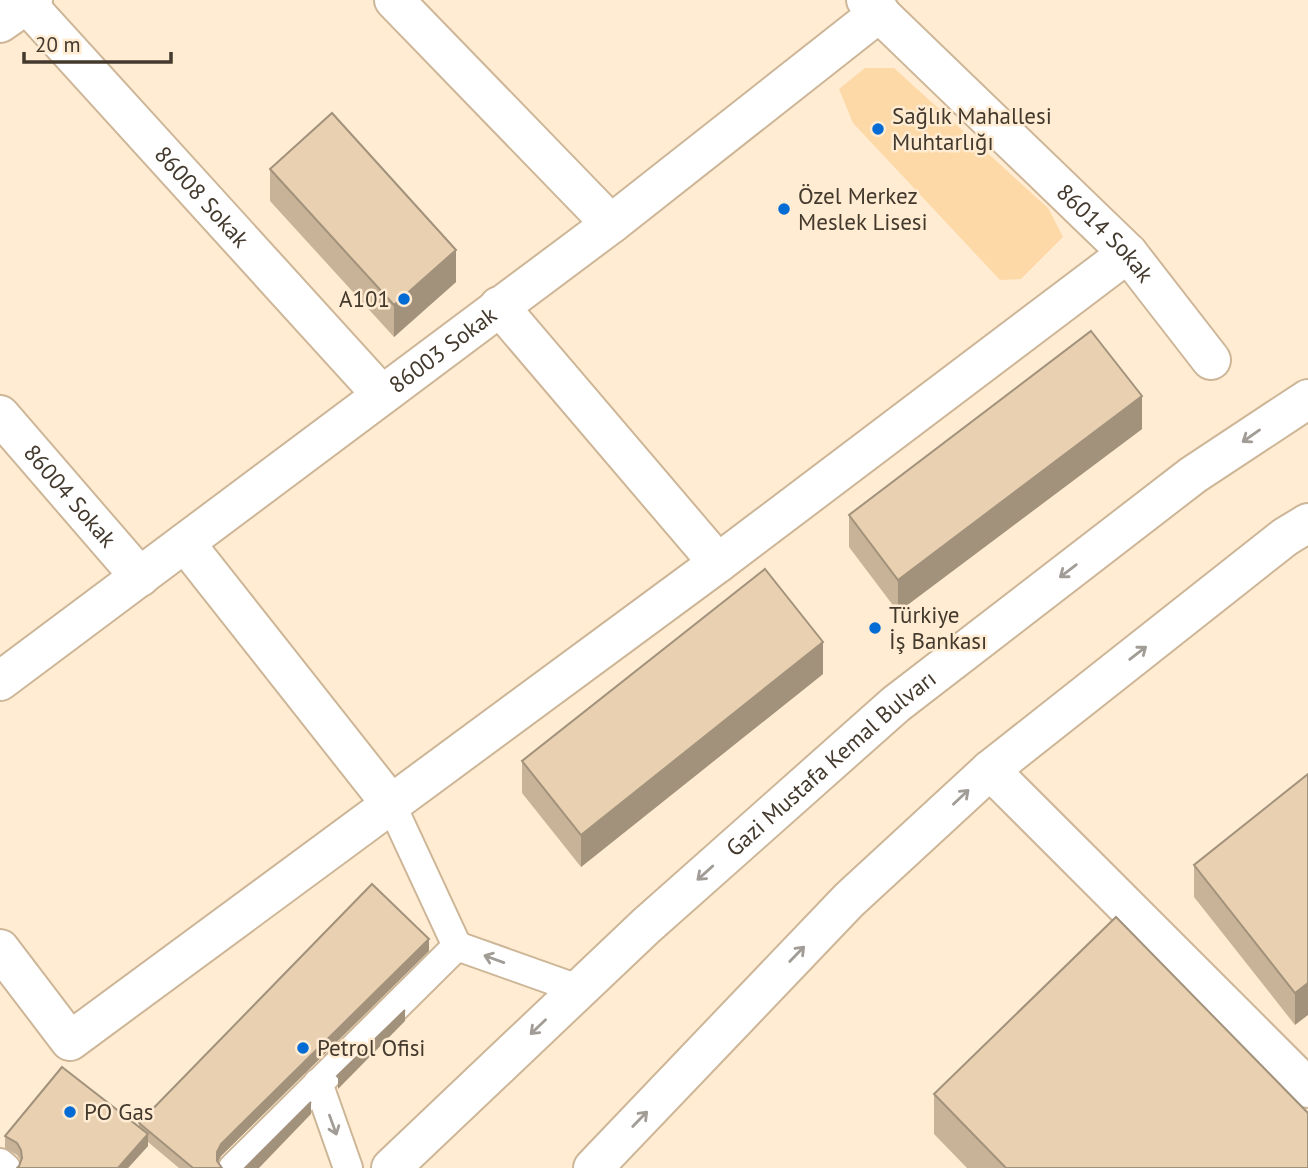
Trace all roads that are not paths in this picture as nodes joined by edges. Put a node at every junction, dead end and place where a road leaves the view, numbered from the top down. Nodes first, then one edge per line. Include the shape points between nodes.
1 (394, 0) edge
2 (873, 6) edge
3 (21, 7) edge
4 (611, 224) junction
5 (1128, 253) junction
6 (499, 306) junction
7 (1212, 360) dead end
8 (382, 395) junction
9 (1308, 399) edge
10 (0, 415) edge
11 (1308, 523) edge
12 (184, 543) junction
13 (719, 563) junction
14 (140, 577) junction
15 (0, 681) edge
16 (990, 770) junction
17 (391, 804) junction
18 (457, 946) junction
19 (0, 949) edge
20 (578, 989) junction
21 (318, 1083) junction
22 (1308, 1088) edge
23 (0, 1163) edge
24 (6, 1168) edge
25 (233, 1168) edge
26 (348, 1168) edge
27 (391, 1168) edge
28 (593, 1168) edge

1 - 4 main road
2 - 4 main road, 86003 Sokak
2 - 5 main road, 86014 Sokak
3 - 8 main road, 86008 Sokak via 135,120
4 - 6 main road, 86003 Sokak
5 - 7 main road, 86014 Sokak
5 - 13 main road
6 - 8 main road, 86003 Sokak
6 - 13 main road
8 - 12 main road, 86003 Sokak
9 -> 20 main road, Gazi Mustafa Kemal Bulvarı via 1193,475 896,704
10 - 14 main road, 86004 Sokak
16 -> 11 main road
12 - 14 main road, 86003 Sokak
12 - 17 main road
13 - 17 main road
14 - 15 main road, 86003 Sokak
16 - 22 main road
28 -> 16 main road via 849,900
17 - 18 lane
17 - 19 main road via 69,1041
20 -> 18 lane
18 - 21 lane
20 -> 27 main road, Gazi Mustafa Kemal Bulvarı
21 - 25 lane
21 -> 26 lane
23 - 24 lane

